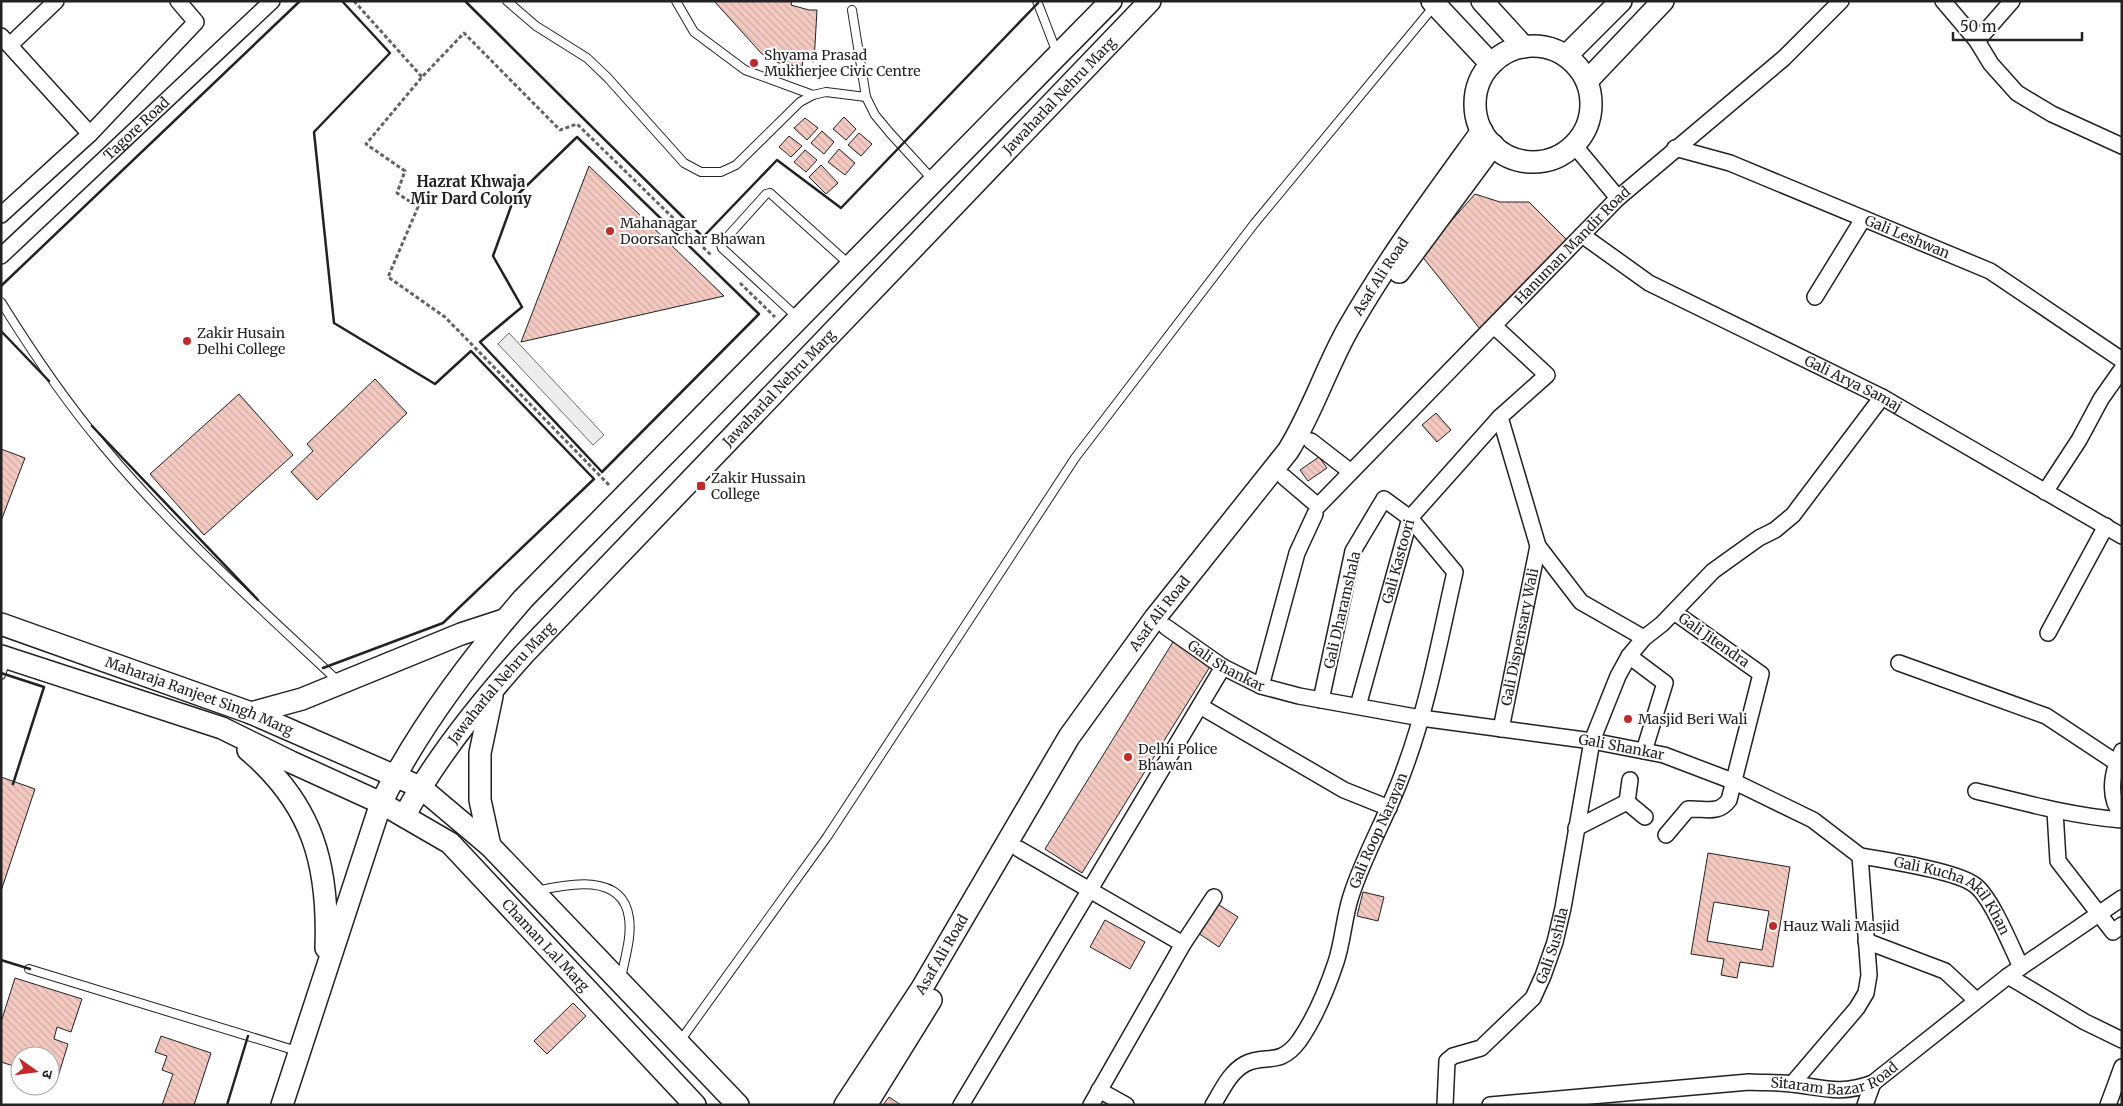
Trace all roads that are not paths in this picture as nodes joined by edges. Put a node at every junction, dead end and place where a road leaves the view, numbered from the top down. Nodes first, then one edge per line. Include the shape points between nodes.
1 (56, 1) edge
2 (178, 1) edge
3 (272, 1) edge
4 (508, 1) edge
5 (676, 1) edge
6 (1037, 1) edge
7 (1111, 1) edge
8 (1150, 1) edge
9 (1482, 1) edge
10 (1621, 1) edge
11 (1663, 1) edge
12 (1841, 1) edge
13 (1943, 1) edge
14 (2012, 1) edge
15 (1434, 3) edge
16 (852, 10) dead end
17 (6, 40) edge
18 (1977, 41) junction
19 (1524, 47) junction
20 (1057, 56) junction
21 (1566, 56) junction
22 (1491, 64) junction
23 (1587, 81) junction
24 (812, 95) junction
25 (866, 97) junction
26 (90, 134) junction
27 (1487, 138) junction
28 (1574, 145) junction
29 (2122, 146) edge
30 (1675, 148) junction
31 (934, 181) junction
32 (1618, 198) junction
33 (1, 215) edge
34 (1863, 219) junction
35 (1582, 235) junction
36 (1, 256) edge
37 (850, 266) junction
38 (1815, 297) dead end
39 (1, 302) edge
40 (793, 324) junction
41 (1494, 326) junction
42 (2122, 360) edge
43 (2122, 369) edge
44 (1882, 398) junction
45 (1500, 417) junction
46 (1311, 441) junction
47 (1351, 472) junction
48 (1284, 477) junction
49 (2045, 492) junction
50 (1316, 510) junction
51 (1410, 518) junction
52 (2106, 526) junction
53 (2122, 536) edge
54 (1538, 546) junction
55 (1674, 612) junction
56 (504, 620) junction
57 (1, 624) edge
58 (1166, 627) junction
59 (2048, 633) dead end
60 (1644, 638) junction
61 (1629, 656) junction
62 (3, 663) edge
63 (1899, 663) dead end
64 (1223, 666) junction
65 (340, 683) junction
66 (1261, 686) junction
67 (494, 688) junction
68 (1321, 700) junction
69 (1200, 706) junction
70 (1358, 706) junction
71 (251, 713) junction
72 (1421, 718) junction
73 (222, 728) junction
74 (1501, 729) junction
75 (1592, 741) junction
76 (1644, 752) junction
77 (2119, 757) edge
78 (395, 775) junction
79 (1630, 780) dead end
80 (1735, 782) junction
81 (420, 787) junction
82 (1976, 791) dead end
83 (1627, 802) junction
84 (381, 803) junction
85 (1389, 808) junction
86 (2055, 811) junction
87 (405, 816) junction
88 (1645, 817) dead end
89 (2122, 818) edge
90 (1576, 828) junction
91 (1666, 835) dead end
92 (490, 846) junction
93 (1018, 849) junction
94 (1860, 856) junction
95 (1088, 891) junction
96 (534, 892) junction
97 (1214, 896) dead end
98 (2122, 898) edge
99 (2101, 914) junction
100 (2122, 925) edge
101 (1866, 941) junction
102 (1184, 944) junction
103 (2021, 967) junction
104 (29, 969) dead end
105 (324, 973) junction
106 (2008, 976) junction
107 (620, 982) junction
108 (1976, 1000) junction
109 (2122, 1040) edge
110 (679, 1043) junction
111 (299, 1052) junction
112 (2122, 1067) edge
113 (1873, 1083) junction
114 (1792, 1084) junction
115 (1099, 1090) junction
116 (1618, 1099) edge
117 (1540, 1102) edge
118 (282, 1105) edge
119 (695, 1105) edge
120 (738, 1105) edge
121 (845, 1105) edge
122 (866, 1105) edge
123 (961, 1105) edge
124 (1091, 1105) edge
125 (1126, 1105) edge
126 (1213, 1105) edge
127 (1444, 1105) edge
128 (1490, 1105) edge
129 (1865, 1105) edge
130 (2108, 1105) edge

1 - 17 street
2 - 26 street via 196,22
3 - 36 street, Tagore Road
4 - 24 lane via 536,26 587,58 684,163 702,172 721,172 736,165 800,102
5 - 24 lane via 694,32 745,70
6 - 20 lane
7 - 20 main road, Jawaharlal Nehru Marg
8 - 67 main road, Jawaharlal Nehru Marg
9 - 19 main road
10 - 21 main road
11 - 23 main road
12 - 30 street, Hanuman Mandir Road via 1784,58
13 - 18 street
14 - 18 street
15 - 22 main road
15 - 110 lane via 1254,224 1075,458 832,829
16 - 25 lane
17 - 26 street
18 - 29 street via 1990,64 2017,93 2052,114
19 - 21 main road via 1551,48
19 - 22 main road via 1504,54
20 - 31 main road, Jawaharlal Nehru Marg
21 - 23 main road via 1578,66
22 - 27 main road via 1481,78 1476,96 1476,114
23 - 28 main road via 1590,115
24 - 25 lane via 826,92
25 - 31 lane via 875,115
26 - 33 street
27 - 28 main road via 1524,161 1542,161 1559,156
27 - 46 main road, Asaf Ali Road via 1395,277 1360,338
27 - 121 main road, Asaf Ali Road via 1383,269 1347,331 1288,451 1155,618 1069,737 922,988
28 - 32 street
30 - 32 street, Hanuman Mandir Road
30 - 34 street, Gali Leshwan via 1730,163
31 - 37 main road, Jawaharlal Nehru Marg
32 - 35 street, Hanuman Mandir Road
34 - 38 street
34 - 42 street, Gali Leshwan via 1990,271
35 - 41 street, Hanuman Mandir Road
35 - 44 street, Gali Arya Samaj via 1649,282
37 - 40 main road, Jawaharlal Nehru Marg
37 - 40 lane via 770,193 766,194 721,244
39 - 65 lane via 37,359 104,446 187,538
40 - 56 main road, Jawaharlal Nehru Marg
41 - 45 street, Gali Kastoori via 1547,375
41 - 47 street, Hanuman Mandir Road
43 - 49 street via 2100,399 2079,440
44 - 49 street, Gali Arya Samaj
44 - 55 street, Gali Sushila via 1793,514 1775,530 1713,571
45 - 51 street, Gali Kastoori
45 - 54 street
46 - 47 street
46 - 48 main road, Asaf Ali Road
47 - 50 street, Hanuman Mandir Road
48 - 50 street
48 - 58 main road, Asaf Ali Road
49 - 52 street, Gali Arya Samaj
50 - 66 street, Hanuman Mandir Road via 1297,553
51 - 68 street, Gali Dharamshala via 1384,500 1354,551
51 - 70 street, Gali Kastoori
51 - 72 street, Gali Roop Narayan via 1455,572
52 - 53 street, Gali Arya Samaj
52 - 59 street
54 - 60 street via 1581,602
54 - 74 street, Gali Dispensary Wali
55 - 60 street, Gali Sushila
55 - 80 street, Gali Jitendra via 1761,674
56 - 65 main road
56 - 78 main road, Jawaharlal Nehru Marg via 457,681
57 - 71 main road, Maharaja Ranjeet Singh Marg
58 - 64 street, Gali Shankar
58 - 93 main road, Asaf Ali Road via 1081,745
60 - 61 street, Gali Sushila
61 - 75 street, Gali Sushila
61 - 76 street via 1665,683
62 - 73 main road, Maharaja Ranjeet Singh Marg
63 - 77 street via 2046,716
64 - 66 street, Gali Shankar
64 - 69 street
65 - 71 main road via 302,699
66 - 68 street, Gali Shankar
67 - 81 main road, Jawaharlal Nehru Marg
67 - 92 main road via 480,753 480,800
68 - 70 street, Gali Shankar
69 - 85 street via 1344,790
69 - 95 street
70 - 72 street, Gali Shankar
71 - 78 main road, Maharaja Ranjeet Singh Marg
72 - 74 street, Gali Shankar
72 - 85 street, Gali Roop Narayan
73 - 84 main road, Maharaja Ranjeet Singh Marg
73 - 105 main road via 271,770 300,809 320,857 327,913
74 - 75 street, Gali Shankar
75 - 76 street, Gali Shankar
75 - 90 street, Gali Sushila
76 - 80 street, Gali Shankar via 1664,755
77 - 89 street via 2112,780 2113,795
78 - 81 main road
78 - 84 main road, Jawaharlal Nehru Marg
79 - 83 street
80 - 91 street via 1724,807 1712,811 1688,809
80 - 94 street, Gali Shankar via 1814,820
81 - 87 main road, Jawaharlal Nehru Marg
81 - 92 main road
82 - 86 street
83 - 88 street
83 - 90 street
84 - 87 main road, Chaman Lal Marg
84 - 105 main road, Jawaharlal Nehru Marg
85 - 126 street, Gali Roop Narayan via 1366,852 1351,897 1336,961 1319,1004 1299,1040 1288,1054 1272,1060 1247,1062 1234,1071
86 - 89 street via 2086,817
86 - 99 street via 2058,861
87 - 119 main road, Chaman Lal Marg via 450,843
90 - 127 street, Gali Sushila via 1555,942 1533,998 1481,1048 1453,1056 1447,1061
92 - 96 main road, Chaman Lal Marg
93 - 95 street
93 - 122 main road, Asaf Ali Road via 934,996
94 - 101 street
94 - 103 street, Gali Kucha Akil Khan via 1909,865 1976,885
95 - 102 street
95 - 123 street
96 - 107 main road, Chaman Lal Marg
96 - 107 lane via 585,884 603,886 617,895 626,906 630,920
97 - 102 street
98 - 99 street, Sitaram Bazar Road
99 - 100 street via 2114,932
99 - 103 street, Sitaram Bazar Road
101 - 108 street via 1945,971
101 - 114 street via 1866,993
102 - 115 street
103 - 106 street, Sitaram Bazar Road
104 - 111 lane
105 - 111 main road, Jawaharlal Nehru Marg
106 - 108 street, Sitaram Bazar Road
106 - 109 street
107 - 110 main road, Chaman Lal Marg
108 - 113 street, Sitaram Bazar Road
110 - 120 main road, Chaman Lal Marg
111 - 118 main road, Jawaharlal Nehru Marg
112 - 130 street
113 - 114 street, Sitaram Bazar Road via 1854,1090 1826,1090
113 - 129 street
114 - 116 street, Sitaram Bazar Road via 1749,1082
115 - 124 street
115 - 125 street
116 - 117 street, Sitaram Bazar Road
117 - 128 street, Sitaram Bazar Road

